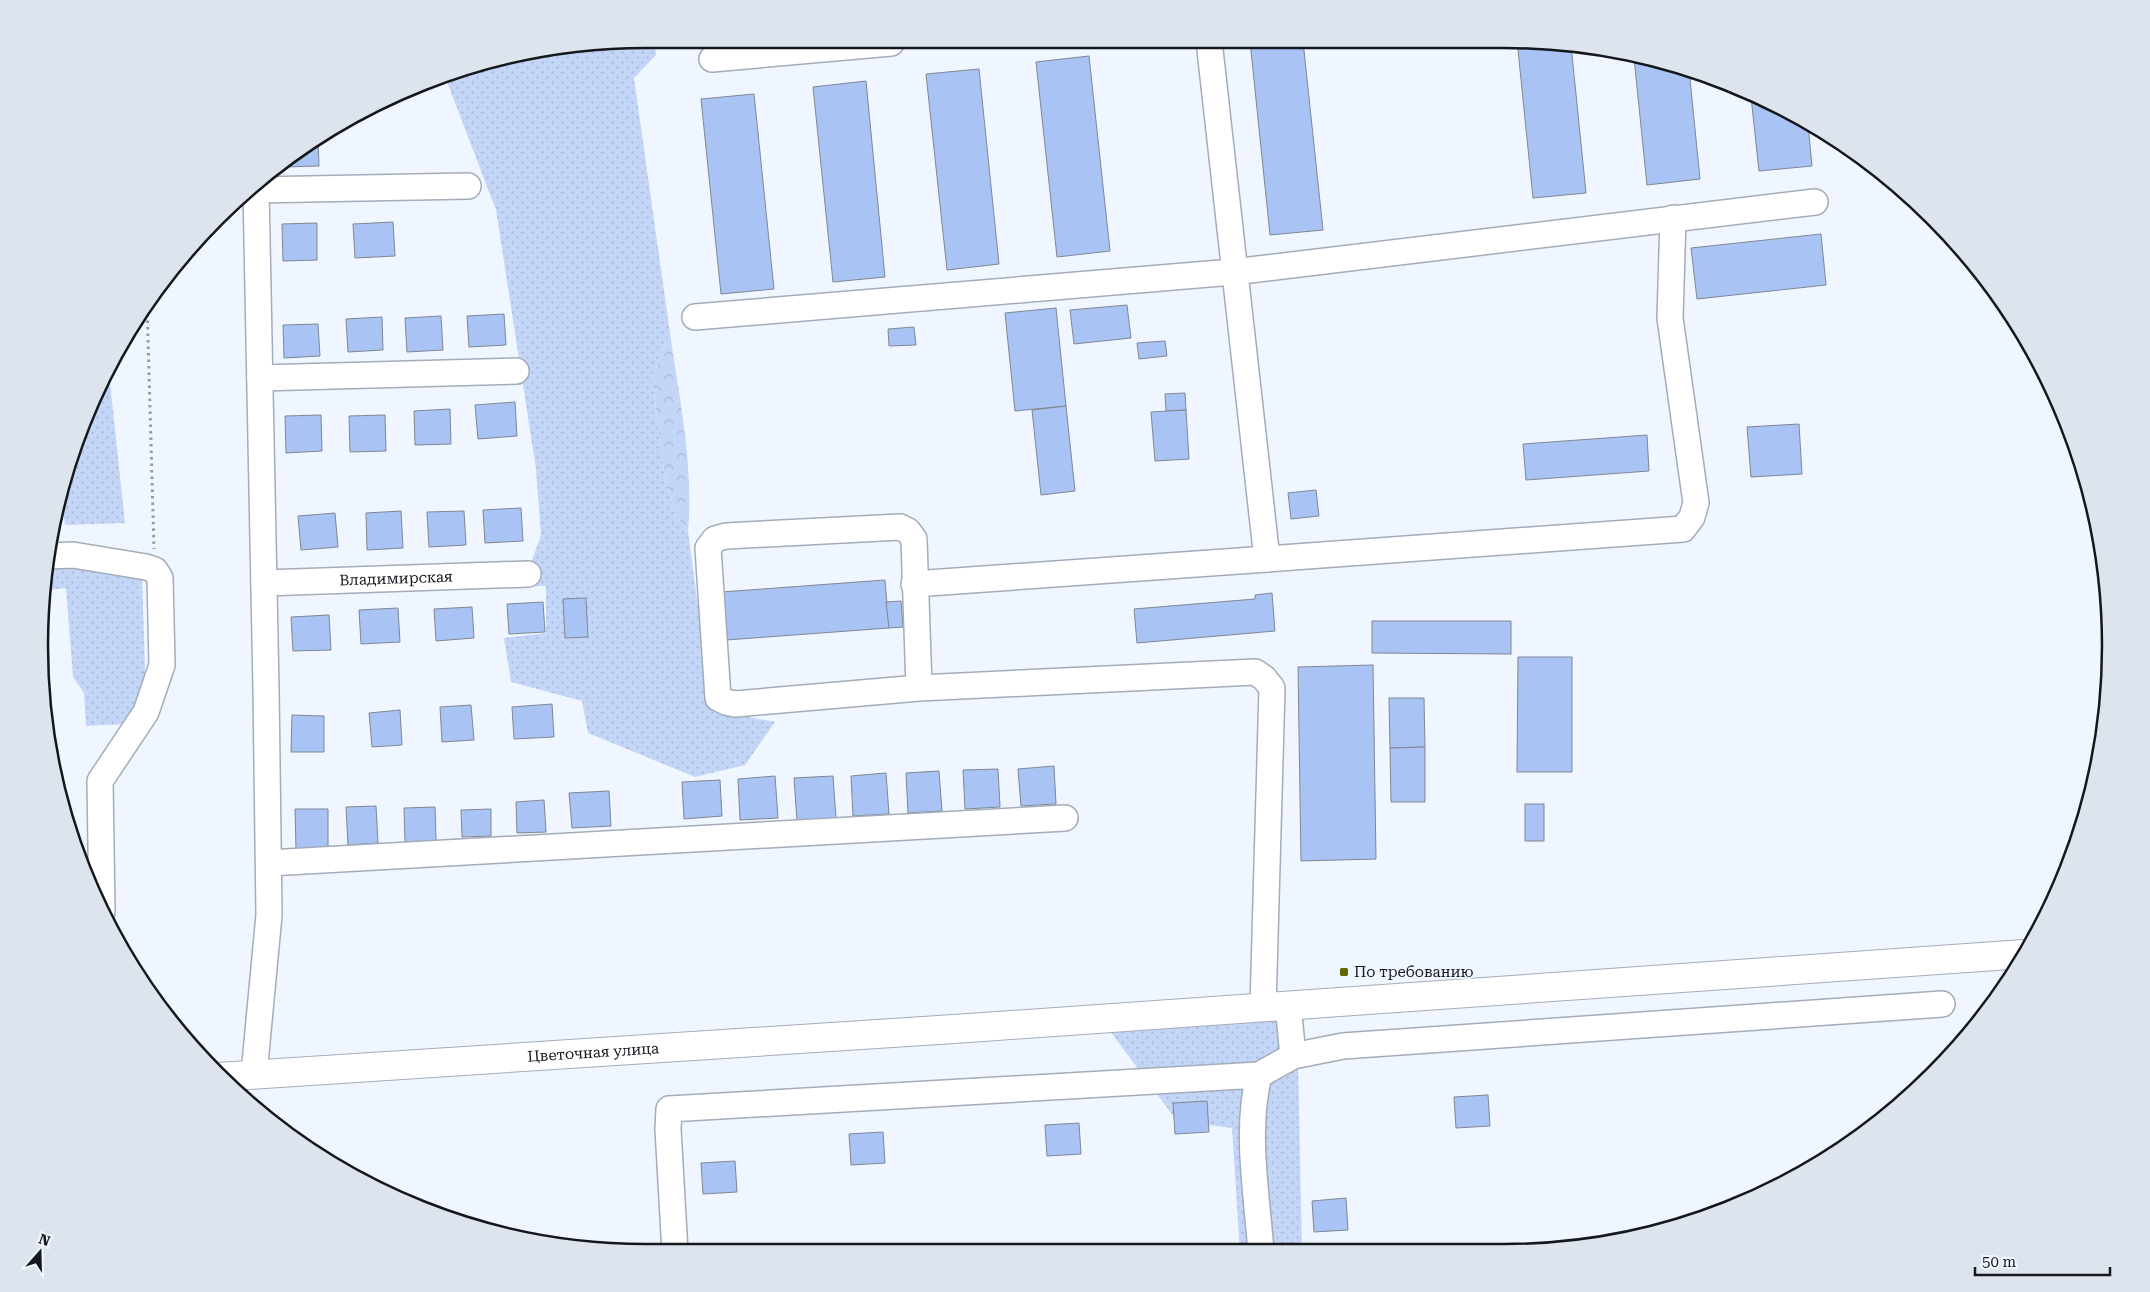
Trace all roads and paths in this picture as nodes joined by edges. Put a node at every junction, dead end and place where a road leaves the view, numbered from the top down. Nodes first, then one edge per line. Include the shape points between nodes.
1 (835, 48) edge
2 (1210, 48) edge
3 (712, 59) dead end
4 (468, 186) dead end
5 (258, 190) edge
6 (256, 192) edge
7 (1815, 202) dead end
8 (1673, 218) junction
9 (1233, 272) junction
10 (147, 314) edge
11 (695, 317) dead end
12 (516, 371) dead end
13 (260, 378) junction
14 (55, 556) edge
15 (1267, 559) junction
16 (155, 570) junction
17 (528, 574) dead end
18 (264, 583) junction
19 (914, 584) junction
20 (918, 688) junction
21 (1065, 818) dead end
22 (269, 863) junction
23 (102, 895) edge
24 (2016, 955) edge
25 (1942, 1004) dead end
26 (1276, 1006) junction
27 (1293, 1056) junction
28 (254, 1074) junction
29 (1259, 1075) junction
30 (230, 1076) edge
31 (675, 1244) edge
32 (1261, 1244) edge

1 - 3 street
2 - 9 street
4 - 5 street
6 - 13 street
7 - 8 street
8 - 9 street
8 - 15 street via 1670,318 1696,503 1692,517 1683,529
9 - 11 street
9 - 15 street
10 - 16 path
12 - 13 street
13 - 18 street
14 - 16 street via 73,555
15 - 19 street
16 - 23 street via 160,578 162,665 146,712 100,781
17 - 18 street, Владимирская
18 - 22 street
19 - 20 street
19 - 20 street via 914,539 900,527 726,536 715,539 708,548 718,698 735,704
20 - 26 street via 1254,672 1264,678 1272,688
21 - 22 street
22 - 28 street via 269,915
24 - 26 main road, Цветочная улица
25 - 27 street via 1343,1046
26 - 27 street
26 - 28 main road, Цветочная улица
27 - 29 street
28 - 30 main road, Цветочная улица
29 - 31 street via 669,1109
29 - 32 street via 1253,1099 1252,1126

